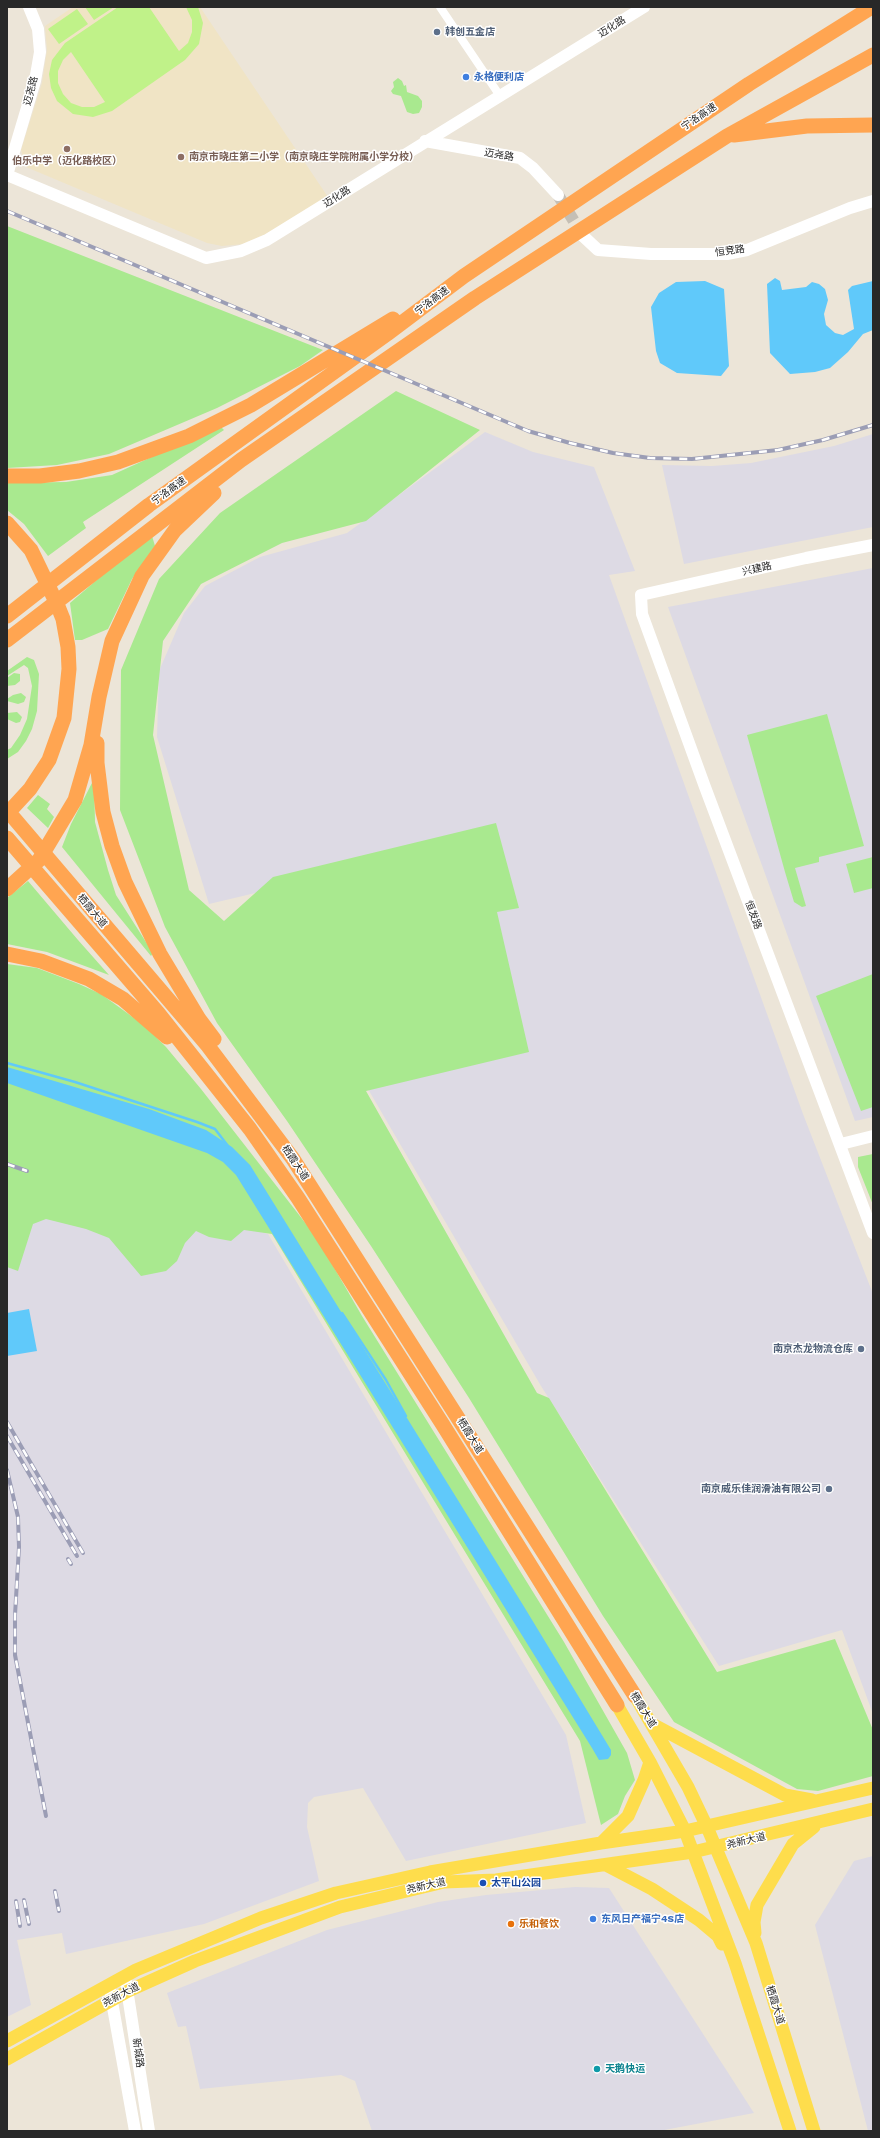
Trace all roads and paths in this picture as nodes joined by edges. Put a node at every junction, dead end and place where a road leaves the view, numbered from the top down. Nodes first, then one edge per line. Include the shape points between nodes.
1 (29, 7) edge
2 (440, 7) edge
3 (644, 7) edge
4 (872, 7) edge
5 (873, 54) edge
6 (500, 96) junction
7 (873, 124) edge
8 (727, 136) junction
9 (425, 141) junction
10 (7, 175) edge
11 (558, 195) tunnel mouth
12 (873, 201) edge
13 (583, 236) tunnel mouth
14 (382, 332) junction
15 (348, 390) junction
16 (7, 476) edge
17 (7, 523) edge
18 (873, 545) edge
19 (641, 595) joint
20 (14, 604) edge
21 (7, 616) edge
22 (7, 640) edge
23 (99, 698) junction
24 (7, 810) edge
25 (7, 814) edge
26 (7, 838) edge
27 (7, 889) edge
28 (7, 954) edge
29 (873, 1136) edge
30 (841, 1144) junction
31 (293, 1159) junction
32 (312, 1220) junction
33 (873, 1233) edge
34 (635, 1696) joint
35 (617, 1705) joint
36 (654, 1725) junction
37 (650, 1762) junction
38 (873, 1788) edge
39 (816, 1801) junction
40 (873, 1809) edge
41 (821, 1823) junction
42 (707, 1827) junction
43 (685, 1831) junction
44 (600, 1843) junction
45 (716, 1847) junction
46 (693, 1852) junction
47 (606, 1865) junction
48 (756, 1943) junction
49 (735, 1963) junction
50 (126, 1976) junction
51 (108, 1985) junction
52 (128, 1991) junction
53 (112, 2000) junction
54 (7, 2041) edge
55 (7, 2059) edge
56 (135, 2131) edge
57 (149, 2131) edge
58 (790, 2131) edge
59 (814, 2131) edge

1 - 10 street, 迈尧路 via 38,29 40,52 35,81
2 - 6 street
3 - 6 street, 迈化路
4 - 14 highway, 宁洛高速 via 749,84
5 - 8 highway
6 - 9 street, 迈化路
7 - 8 highway via 807,126
8 - 15 highway via 475,298
9 - 10 street, 迈化路 via 267,240 241,251 206,258
9 - 11 street, 迈尧路 via 520,158
12 - 13 street, 恒竞路 via 747,250 727,254 650,254 598,250
14 - 16 highway via 304,373 251,405 189,436 118,462 79,471 40,476
14 - 20 highway, 宁洛高速 via 323,380
15 - 22 highway, 宁洛高速 via 242,460
15 - 23 highway via 202,503 174,530 142,576 125,609 112,640
17 - 25 highway via 31,550 63,619 70,669 64,718 49,760 30,789
18 - 19 street, 兴建路
19 - 30 street, 恒发路 via 642,614
20 - 21 highway, 宁洛高速
23 - 27 highway via 91,745 81,782 68,815 39,860
23 - 31 highway via 97,763 103,812 125,882 160,954 199,1019 258,1102
24 - 31 highway, 栖霞大道 via 208,1046
26 - 32 highway, 栖霞大道 via 69,908 224,1094
28 - 32 highway via 41,961 83,976 123,999 147,1018 176,1047
29 - 30 street
30 - 33 street, 恒发路
31 - 34 highway, 栖霞大道
32 - 35 highway, 栖霞大道
34 - 36 main road, 栖霞大道
35 - 37 main road, 栖霞大道
36 - 39 main road via 785,1795
36 - 42 main road, 栖霞大道
37 - 43 main road, 栖霞大道
37 - 44 main road via 628,1816
38 - 39 main road, 尧新大道
39 - 42 main road, 尧新大道
40 - 41 main road, 尧新大道
41 - 45 main road, 尧新大道
41 - 48 main road via 793,1844 757,1905 754,1922
42 - 43 main road, 尧新大道
42 - 45 main road, 栖霞大道
43 - 44 main road, 尧新大道
43 - 46 main road, 栖霞大道
44 - 50 main road, 尧新大道 via 430,1872 336,1893 260,1918
45 - 46 main road, 尧新大道
45 - 48 main road, 栖霞大道
46 - 47 main road, 尧新大道
46 - 49 main road, 栖霞大道
47 - 49 main road via 652,1889 699,1920 718,1936
47 - 52 main road, 尧新大道 via 496,1880 444,1882 340,1907 195,1961
48 - 59 main road, 栖霞大道
49 - 58 main road, 栖霞大道
50 - 51 main road, 尧新大道
50 - 52 street, 新城路
51 - 53 street, 新城路
51 - 54 main road, 尧新大道
52 - 53 main road, 尧新大道
52 - 57 street, 新城路
53 - 55 main road, 尧新大道
53 - 56 street, 新城路

